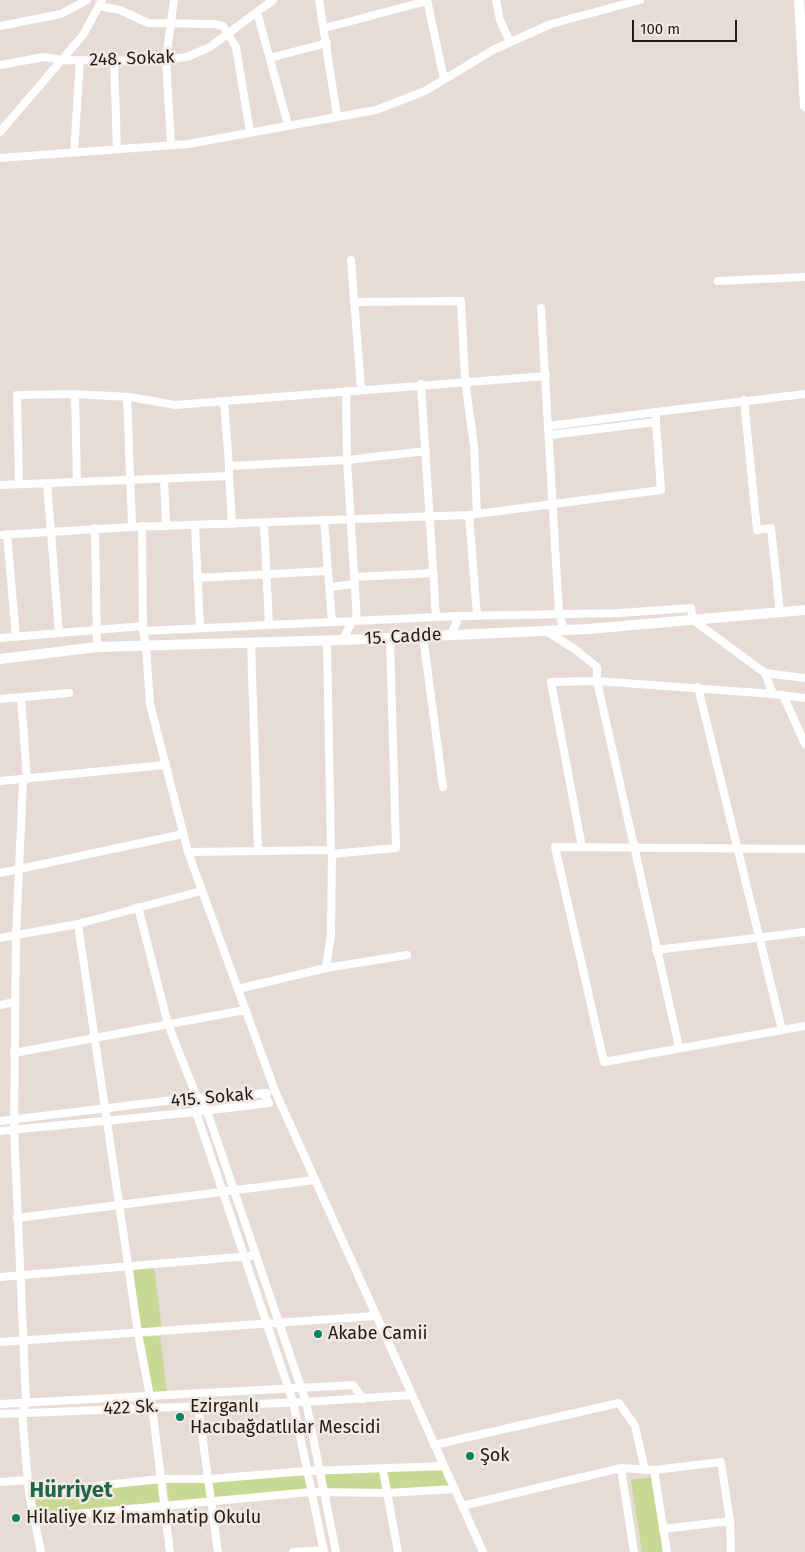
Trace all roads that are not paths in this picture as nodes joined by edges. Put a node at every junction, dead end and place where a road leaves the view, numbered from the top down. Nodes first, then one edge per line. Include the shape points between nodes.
1 (87, 0) edge
2 (174, 0) edge
3 (273, 0) edge
4 (319, 0) edge
5 (427, 0) edge
6 (496, 0) edge
7 (640, 0) edge
8 (799, 0) edge
9 (100, 3) edge
10 (257, 12) junction
11 (169, 25) junction
12 (0, 26) edge
13 (325, 28) junction
14 (229, 33) junction
15 (510, 42) junction
16 (327, 44) junction
17 (270, 58) junction
18 (166, 59) junction
19 (64, 60) junction
20 (80, 60) junction
21 (114, 60) junction
22 (0, 65) edge
23 (444, 79) junction
24 (805, 106) edge
25 (337, 116) junction
26 (288, 125) junction
27 (0, 132) edge
28 (250, 132) junction
29 (171, 145) junction
30 (117, 149) junction
31 (74, 152) junction
32 (0, 158) edge
33 (350, 260) dead end
34 (805, 277) edge
35 (718, 281) dead end
36 (354, 302) junction
37 (541, 308) dead end
38 (546, 376) junction
39 (465, 380) junction
40 (421, 384) junction
41 (361, 389) junction
42 (346, 391) junction
43 (75, 394) junction
44 (805, 394) edge
45 (127, 397) junction
46 (744, 400) junction
47 (224, 401) junction
48 (656, 412) junction
49 (656, 422) junction
50 (549, 426) junction
51 (550, 436) junction
52 (426, 451) junction
53 (347, 460) junction
54 (229, 466) junction
55 (229, 476) junction
56 (164, 479) junction
57 (129, 480) junction
58 (77, 482) junction
59 (47, 483) junction
60 (19, 484) junction
61 (0, 485) edge
62 (553, 504) junction
63 (473, 514) junction
64 (429, 516) junction
65 (324, 520) junction
66 (351, 520) junction
67 (264, 523) junction
68 (232, 524) junction
69 (195, 525) junction
70 (142, 526) junction
71 (166, 526) junction
72 (132, 527) junction
73 (95, 528) junction
74 (51, 531) junction
75 (4, 534) edge
76 (327, 571) junction
77 (434, 573) junction
78 (266, 574) junction
79 (198, 578) junction
80 (355, 581) junction
81 (329, 587) junction
82 (805, 610) edge
83 (780, 612) junction
84 (560, 613) junction
85 (477, 615) junction
86 (459, 616) junction
87 (436, 617) junction
88 (693, 620) junction
89 (355, 621) junction
90 (332, 622) junction
91 (269, 625) junction
92 (143, 628) junction
93 (200, 628) junction
94 (97, 630) junction
95 (546, 630) junction
96 (564, 630) junction
97 (59, 633) junction
98 (451, 635) junction
99 (16, 636) junction
100 (424, 636) junction
101 (0, 638) edge
102 (390, 638) junction
103 (327, 640) junction
104 (343, 640) junction
105 (252, 642) junction
106 (146, 646) junction
107 (97, 647) junction
108 (0, 659) edge
109 (765, 673) junction
110 (805, 678) edge
111 (597, 682) junction
112 (698, 687) junction
113 (69, 694) dead end
114 (773, 694) junction
115 (783, 695) junction
116 (21, 697) junction
117 (0, 698) edge
118 (805, 698) edge
119 (805, 744) edge
120 (166, 764) junction
121 (25, 779) junction
122 (0, 781) edge
123 (443, 787) dead end
124 (183, 834) junction
125 (633, 846) junction
126 (582, 847) junction
127 (737, 848) junction
128 (805, 848) edge
129 (258, 851) junction
130 (188, 852) junction
131 (331, 852) junction
132 (19, 870) junction
133 (0, 873) edge
134 (201, 891) junction
135 (138, 908) junction
136 (78, 924) junction
137 (805, 932) edge
138 (16, 935) junction
139 (759, 936) junction
140 (0, 938) edge
141 (656, 950) junction
142 (408, 955) dead end
143 (326, 968) junction
144 (238, 989) junction
145 (14, 1002) junction
146 (0, 1005) edge
147 (245, 1010) junction
148 (168, 1024) junction
149 (805, 1026) edge
150 (782, 1030) junction
151 (96, 1037) junction
152 (679, 1048) junction
153 (14, 1053) junction
154 (275, 1092) junction
155 (263, 1093) junction
156 (197, 1098) junction
157 (106, 1108) junction
158 (207, 1110) junction
159 (196, 1112) junction
160 (14, 1119) junction
161 (0, 1121) edge
162 (108, 1121) junction
163 (14, 1130) junction
164 (0, 1131) edge
165 (315, 1180) junction
166 (233, 1190) junction
167 (223, 1192) junction
168 (120, 1204) junction
169 (18, 1218) junction
170 (256, 1255) junction
171 (245, 1256) junction
172 (129, 1266) junction
173 (20, 1275) junction
174 (0, 1276) edge
175 (376, 1316) junction
176 (279, 1323) junction
177 (267, 1324) junction
178 (138, 1333) junction
179 (23, 1340) junction
180 (0, 1342) edge
181 (288, 1389) junction
182 (301, 1389) junction
183 (149, 1395) junction
184 (412, 1395) junction
185 (363, 1399) junction
186 (26, 1402) junction
187 (293, 1402) junction
188 (306, 1402) junction
189 (0, 1404) edge
190 (198, 1405) junction
191 (152, 1407) junction
192 (22, 1413) junction
193 (0, 1414) edge
194 (434, 1445) junction
195 (444, 1466) junction
196 (621, 1468) junction
197 (383, 1470) junction
198 (645, 1470) junction
199 (654, 1470) junction
200 (307, 1471) junction
201 (320, 1471) junction
202 (161, 1479) junction
203 (209, 1479) junction
204 (28, 1480) junction
205 (0, 1482) edge
206 (454, 1490) junction
207 (28, 1492) junction
208 (311, 1492) junction
209 (324, 1493) junction
210 (388, 1493) junction
211 (212, 1501) junction
212 (164, 1506) junction
213 (462, 1506) junction
214 (34, 1518) junction
215 (730, 1520) junction
216 (663, 1529) junction
217 (323, 1551) edge
218 (41, 1552) edge
219 (170, 1552) edge
220 (218, 1552) edge
221 (293, 1552) edge
222 (336, 1552) edge
223 (398, 1552) edge
224 (484, 1552) edge
225 (634, 1552) edge
226 (668, 1552) edge
227 (731, 1552) edge

1 - 12 street via 61,14
2 - 11 street
3 - 10 street, 248. Sokak
4 - 13 street
5 - 13 street
5 - 23 street
6 - 15 street via 500,20
7 - 15 street via 550,24
8 - 24 main road
9 - 11 street via 148,23
9 - 19 street via 83,35
10 - 14 street, 248. Sokak
10 - 17 street
11 - 14 street via 214,24 223,26
11 - 18 street
13 - 16 street
14 - 18 street, 248. Sokak via 187,57
14 - 28 street via 236,48
15 - 23 street
16 - 17 street
16 - 25 street
17 - 26 street
18 - 21 street, 248. Sokak
18 - 29 street
19 - 20 street, 248. Sokak
19 - 22 street, 248. Sokak via 44,57
19 - 27 street
20 - 21 street, 248. Sokak
20 - 31 street
21 - 30 street
23 - 25 street via 376,110
25 - 26 street
26 - 28 street
28 - 29 street
29 - 30 street
30 - 31 street
31 - 32 street
33 - 36 street
34 - 35 street
36 - 39 street via 461,301
36 - 41 street
37 - 38 street
38 - 39 street
38 - 50 street
39 - 40 street
39 - 63 street via 474,446
40 - 41 street
40 - 52 street
41 - 42 street
42 - 47 street
42 - 53 street
43 - 45 street
43 - 58 street
43 - 60 street via 17,395
44 - 46 street
45 - 47 street via 175,405
45 - 57 street
46 - 48 street
46 - 83 street via 757,530 771,528
47 - 54 street
48 - 49 street
48 - 50 street
49 - 51 street
49 - 62 street via 662,490
50 - 51 street
51 - 62 street
52 - 53 street
52 - 64 street
53 - 54 street
53 - 66 street
54 - 55 street
55 - 56 street
55 - 68 street
56 - 57 street
56 - 71 street
57 - 58 street
57 - 72 street
58 - 59 street
59 - 60 street
59 - 74 street
60 - 61 street
62 - 63 street
62 - 84 street
63 - 64 street
63 - 85 street
64 - 66 street
64 - 77 street
65 - 66 street
65 - 67 street
65 - 76 street
66 - 80 street
67 - 68 street
67 - 78 street
68 - 69 street
69 - 71 street
69 - 79 street
70 - 71 street
70 - 72 street
70 - 92 street
72 - 73 street
73 - 74 street
73 - 94 street
74 - 75 street
74 - 97 street
75 - 99 street
76 - 78 street
76 - 81 street
77 - 80 street
77 - 87 street
78 - 79 street
78 - 91 street
79 - 93 street
80 - 81 street
80 - 89 street
81 - 90 street
82 - 83 main road, 15. Cadde
83 - 88 main road, 15. Cadde
84 - 85 street
84 - 88 street via 691,608
84 - 96 street
85 - 86 street
86 - 87 street
86 - 98 street
87 - 89 street
88 - 96 main road, 15. Cadde
88 - 109 street
89 - 90 street
89 - 104 street
90 - 91 street
91 - 93 street
92 - 93 street
92 - 94 street
92 - 106 street
94 - 97 street
94 - 107 street
95 - 96 main road, 15. Cadde
95 - 98 main road, 15. Cadde
95 - 111 street via 597,667
97 - 99 street
98 - 100 main road, 15. Cadde
99 - 101 street
100 - 102 main road, 15. Cadde
100 - 123 street
102 - 104 main road, 15. Cadde
102 - 131 street via 396,848
103 - 104 main road, 15. Cadde
103 - 105 main road, 15. Cadde
103 - 131 street
105 - 106 main road, 15. Cadde
105 - 129 street
106 - 107 main road, 15. Cadde
106 - 120 street via 150,704
107 - 108 main road, 15. Cadde
109 - 110 street
109 - 114 street
111 - 112 street
111 - 125 street
111 - 126 street via 551,682
112 - 114 street
112 - 127 street
113 - 116 street
114 - 115 street
115 - 118 street
115 - 119 street
116 - 117 street
116 - 121 street
120 - 121 street
120 - 124 street
121 - 122 street
121 - 132 street
124 - 130 street
124 - 132 street
125 - 126 street
125 - 127 street
125 - 141 street
126 - 152 street via 555,847 604,1062
127 - 128 street
127 - 139 street
129 - 130 street
129 - 131 street
130 - 134 street
131 - 143 street via 331,935
132 - 133 street
132 - 138 street
134 - 135 street
134 - 144 street
135 - 136 street
135 - 148 street
136 - 138 street
136 - 151 street
137 - 139 street
138 - 140 street
138 - 145 street
139 - 141 street
139 - 150 street
141 - 152 street
142 - 143 street
143 - 144 street
144 - 147 street
145 - 146 street
145 - 153 street
147 - 148 street
147 - 154 street
148 - 151 street
148 - 156 street
149 - 150 street
150 - 152 street
151 - 153 street
151 - 157 street
153 - 160 street
154 - 155 street
154 - 165 street
155 - 156 street, 415. Sokak
155 - 158 street, 415. Sokak via 269,1103
156 - 157 street, 415. Sokak
156 - 158 street
156 - 159 street
157 - 160 street, 415. Sokak
157 - 162 street
158 - 159 street, 415. Sokak
158 - 166 street
159 - 162 street, 415. Sokak
159 - 167 street
160 - 161 street, 415. Sokak
160 - 163 street
162 - 163 street, 415. Sokak
162 - 168 street
163 - 164 street, 415. Sokak
163 - 169 street
165 - 166 street
165 - 175 street
166 - 167 street
166 - 170 street
167 - 168 street
167 - 171 street
168 - 169 street
168 - 172 street
169 - 173 street
170 - 171 street
170 - 176 street
171 - 172 street
171 - 177 street
172 - 173 street
172 - 178 street
173 - 174 street
173 - 179 street
175 - 176 street
175 - 184 street
176 - 177 street
176 - 182 street
177 - 178 street
177 - 181 street
178 - 179 street
178 - 183 street
179 - 180 street
179 - 186 street
181 - 182 street, 422 Sk.
181 - 183 street, 422 Sk.
181 - 187 street
182 - 185 street, 422 Sk. via 353,1385
182 - 188 street
183 - 186 street, 422 Sk.
183 - 191 street
184 - 185 street, 422 Sk.
184 - 194 street
185 - 188 street, 422 Sk.
186 - 189 street, 422 Sk.
186 - 192 street
187 - 188 street, 422 Sk.
187 - 190 street, 422 Sk.
187 - 200 street
188 - 201 street
190 - 191 street, 422 Sk.
190 - 203 street
191 - 192 street, 422 Sk.
191 - 202 street
192 - 193 street, 422 Sk.
192 - 204 street
194 - 195 street
194 - 198 street via 619,1402 635,1426
195 - 197 street
195 - 206 street
196 - 198 street
196 - 213 street
196 - 225 street
197 - 201 street
197 - 210 street
198 - 199 street
199 - 215 street via 722,1462
199 - 216 street
200 - 201 street
200 - 203 street
200 - 208 street
201 - 209 street
202 - 203 street
202 - 207 street
202 - 212 street
203 - 211 street
204 - 205 street
204 - 207 street
206 - 210 street
206 - 213 street
207 - 214 street
208 - 209 street
208 - 211 street
208 - 217 street
209 - 210 street
209 - 222 street
210 - 223 street
211 - 212 street
211 - 220 street
212 - 214 street
212 - 219 street
213 - 224 street
214 - 218 street
215 - 216 street
215 - 227 street
216 - 226 street
217 - 221 street

